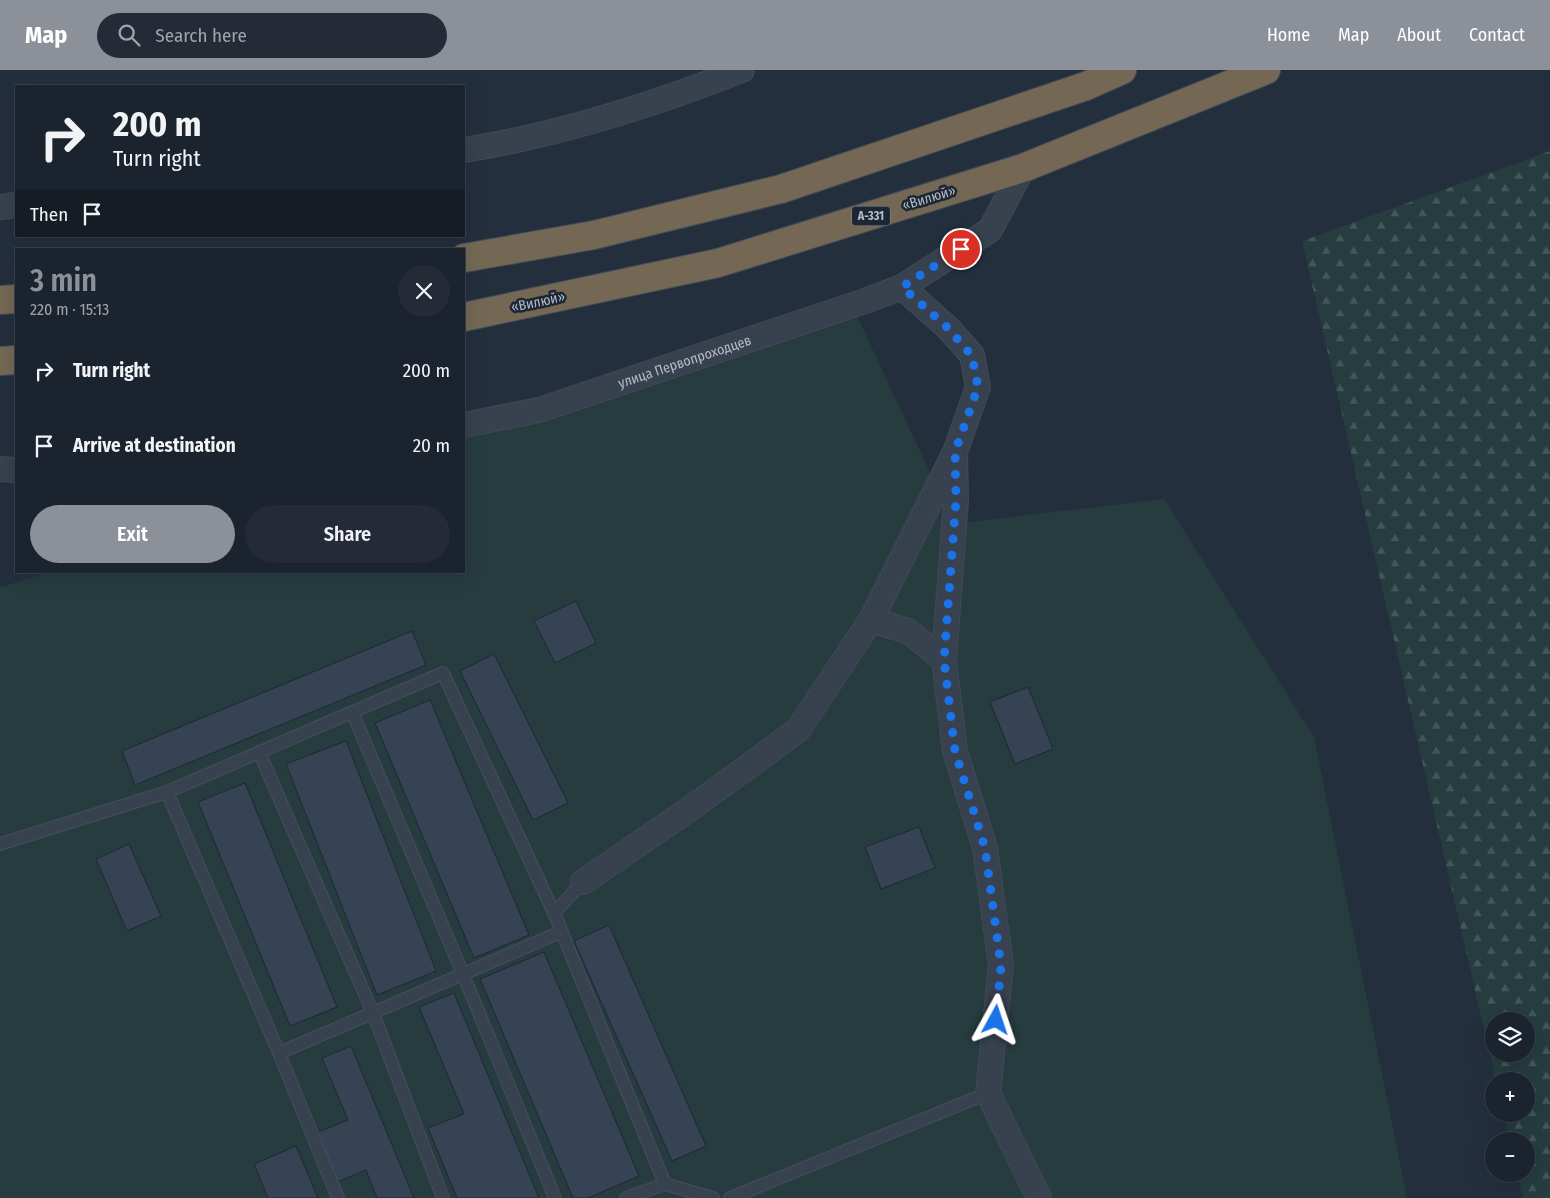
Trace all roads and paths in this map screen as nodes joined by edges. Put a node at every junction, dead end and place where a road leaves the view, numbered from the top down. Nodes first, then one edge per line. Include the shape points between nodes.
1 (742, 70) edge
2 (1122, 70) edge
3 (1266, 70) edge
4 (465, 150) edge
5 (1023, 168) junction
6 (15, 205) edge
7 (0, 206) edge
8 (465, 258) edge
9 (902, 287) junction
10 (15, 299) edge
11 (0, 300) edge
12 (465, 317) edge
13 (15, 360) edge
14 (0, 361) edge
15 (465, 426) edge
16 (955, 452) junction
17 (0, 469) edge
18 (15, 470) edge
19 (871, 620) junction
20 (944, 660) junction
21 (352, 712) junction
22 (259, 752) junction
23 (167, 792) junction
24 (0, 844) edge
25 (583, 882) joint
26 (554, 913) junction
27 (561, 932) junction
28 (463, 974) junction
29 (373, 1013) junction
30 (279, 1053) junction
31 (988, 1093) junction
32 (665, 1184) junction
33 (338, 1198) edge
34 (443, 1198) edge
35 (555, 1198) edge
36 (626, 1198) edge
37 (713, 1198) edge
38 (730, 1198) edge
39 (1039, 1198) edge

1 - 4 street via 645,106 553,131
2 - 8 highway via 1086,86 781,188 594,236
3 - 5 highway, «Вилюй» / А-331
5 - 9 street, улица Первопроходцев via 990,230
5 - 12 highway, «Вилюй» / А-331 via 718,263
6 - 7 street
9 - 15 street, улица Первопроходцев via 539,410
9 - 16 street via 948,328 972,356 978,387
10 - 11 highway
13 - 14 highway
16 - 19 street
16 - 20 street via 956,500
17 - 18 street
19 - 20 street via 908,631
19 - 25 street via 798,730
20 - 31 street via 955,751 985,848 1001,966
21 - 22 lane
21 - 26 lane via 443,673
21 - 28 lane
22 - 23 lane
22 - 29 lane
23 - 24 lane
23 - 30 lane
25 - 26 lane
26 - 27 lane
27 - 28 lane
27 - 32 lane
28 - 29 lane
28 - 35 lane
29 - 30 lane
29 - 34 lane
30 - 33 lane
31 - 38 lane
31 - 39 street
32 - 36 lane
32 - 37 lane

